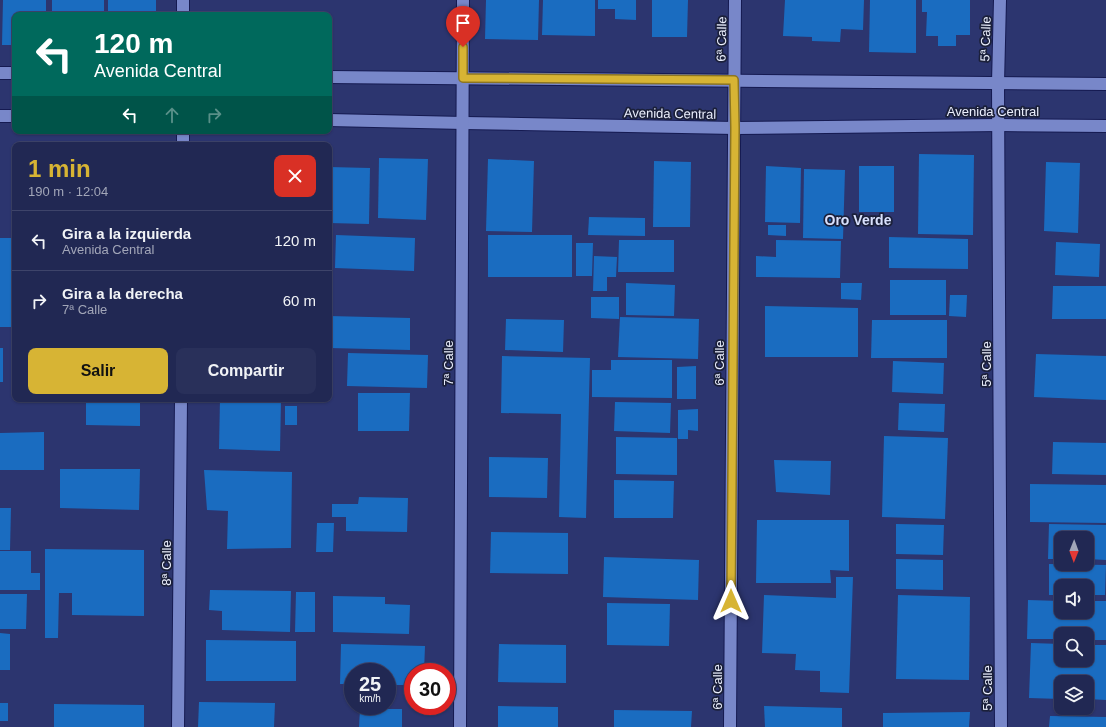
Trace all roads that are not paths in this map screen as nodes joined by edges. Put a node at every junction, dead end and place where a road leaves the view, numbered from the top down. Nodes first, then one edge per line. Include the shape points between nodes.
1 (183, 0) edge
2 (463, 0) edge
3 (735, 0) edge
4 (1000, 0) edge
5 (183, 12) edge
6 (0, 73) edge
7 (12, 73) edge
8 (332, 77) edge
9 (463, 78) junction
10 (734, 80) junction
11 (998, 83) junction
12 (1106, 84) edge
13 (0, 116) edge
14 (12, 116) edge
15 (332, 120) edge
16 (464, 123) junction
17 (999, 125) junction
18 (1106, 126) edge
19 (735, 128) junction
20 (181, 402) edge
21 (178, 727) edge
22 (460, 727) edge
23 (730, 727) edge
24 (1001, 727) edge

1 - 5 street
2 - 9 street, 7ª Calle
3 - 10 street, 6ª Calle
4 - 11 street, 5ª Calle
6 - 7 street
8 - 9 street
9 - 10 street
9 - 16 street, 7ª Calle
10 - 11 street
10 - 19 street, 6ª Calle
11 - 12 street
11 - 17 street, 5ª Calle
13 - 14 street
15 - 16 street, Avenida Central
16 - 19 street, Avenida Central
16 - 22 street, 7ª Calle
17 - 18 street, Avenida Central
17 - 19 street, Avenida Central
17 - 24 street, 5ª Calle
19 - 23 street, 6ª Calle
20 - 21 street, 8ª Calle

